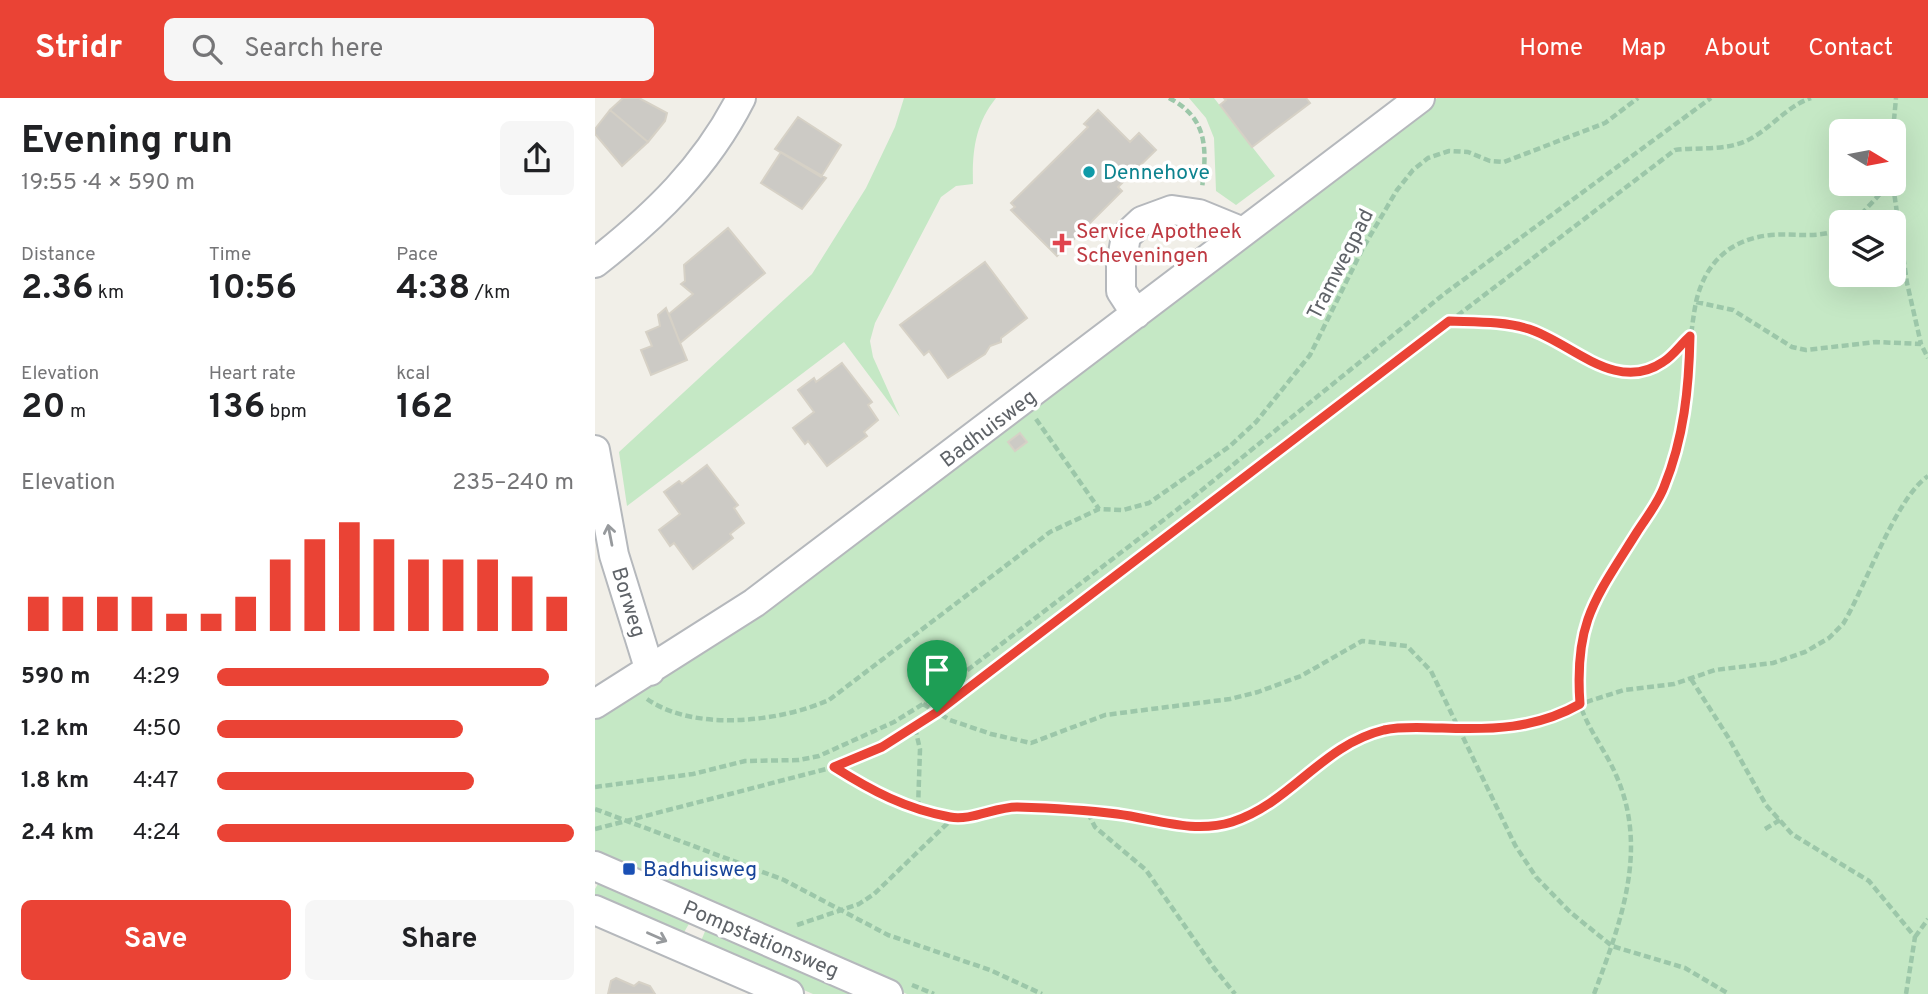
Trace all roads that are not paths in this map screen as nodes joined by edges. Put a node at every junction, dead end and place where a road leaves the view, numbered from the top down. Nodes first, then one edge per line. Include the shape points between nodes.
1 (741, 98) edge
2 (1420, 98) edge
3 (1243, 232) junction
4 (595, 262) edge
5 (1136, 314) junction
6 (595, 450) edge
7 (644, 675) junction
8 (595, 704) edge
9 (595, 866) edge
10 (595, 909) edge
11 (704, 914) junction
12 (687, 950) junction
13 (789, 994) edge
14 (888, 994) edge

1 - 4 street via 717,142 680,189
2 - 3 street, Badhuisweg
3 - 5 street, Badhuisweg
3 - 5 street via 1199,214 1173,210 1142,220 1126,236 1121,265 1121,291
5 - 7 street, Badhuisweg via 754,603
7 -> 6 street, Borweg via 614,555
7 - 8 street, Badhuisweg
9 - 11 street, Pompstationsweg
10 -> 12 street, Pompstationsweg
11 - 12 street
11 - 14 street, Pompstationsweg
12 - 13 street, Pompstationsweg

